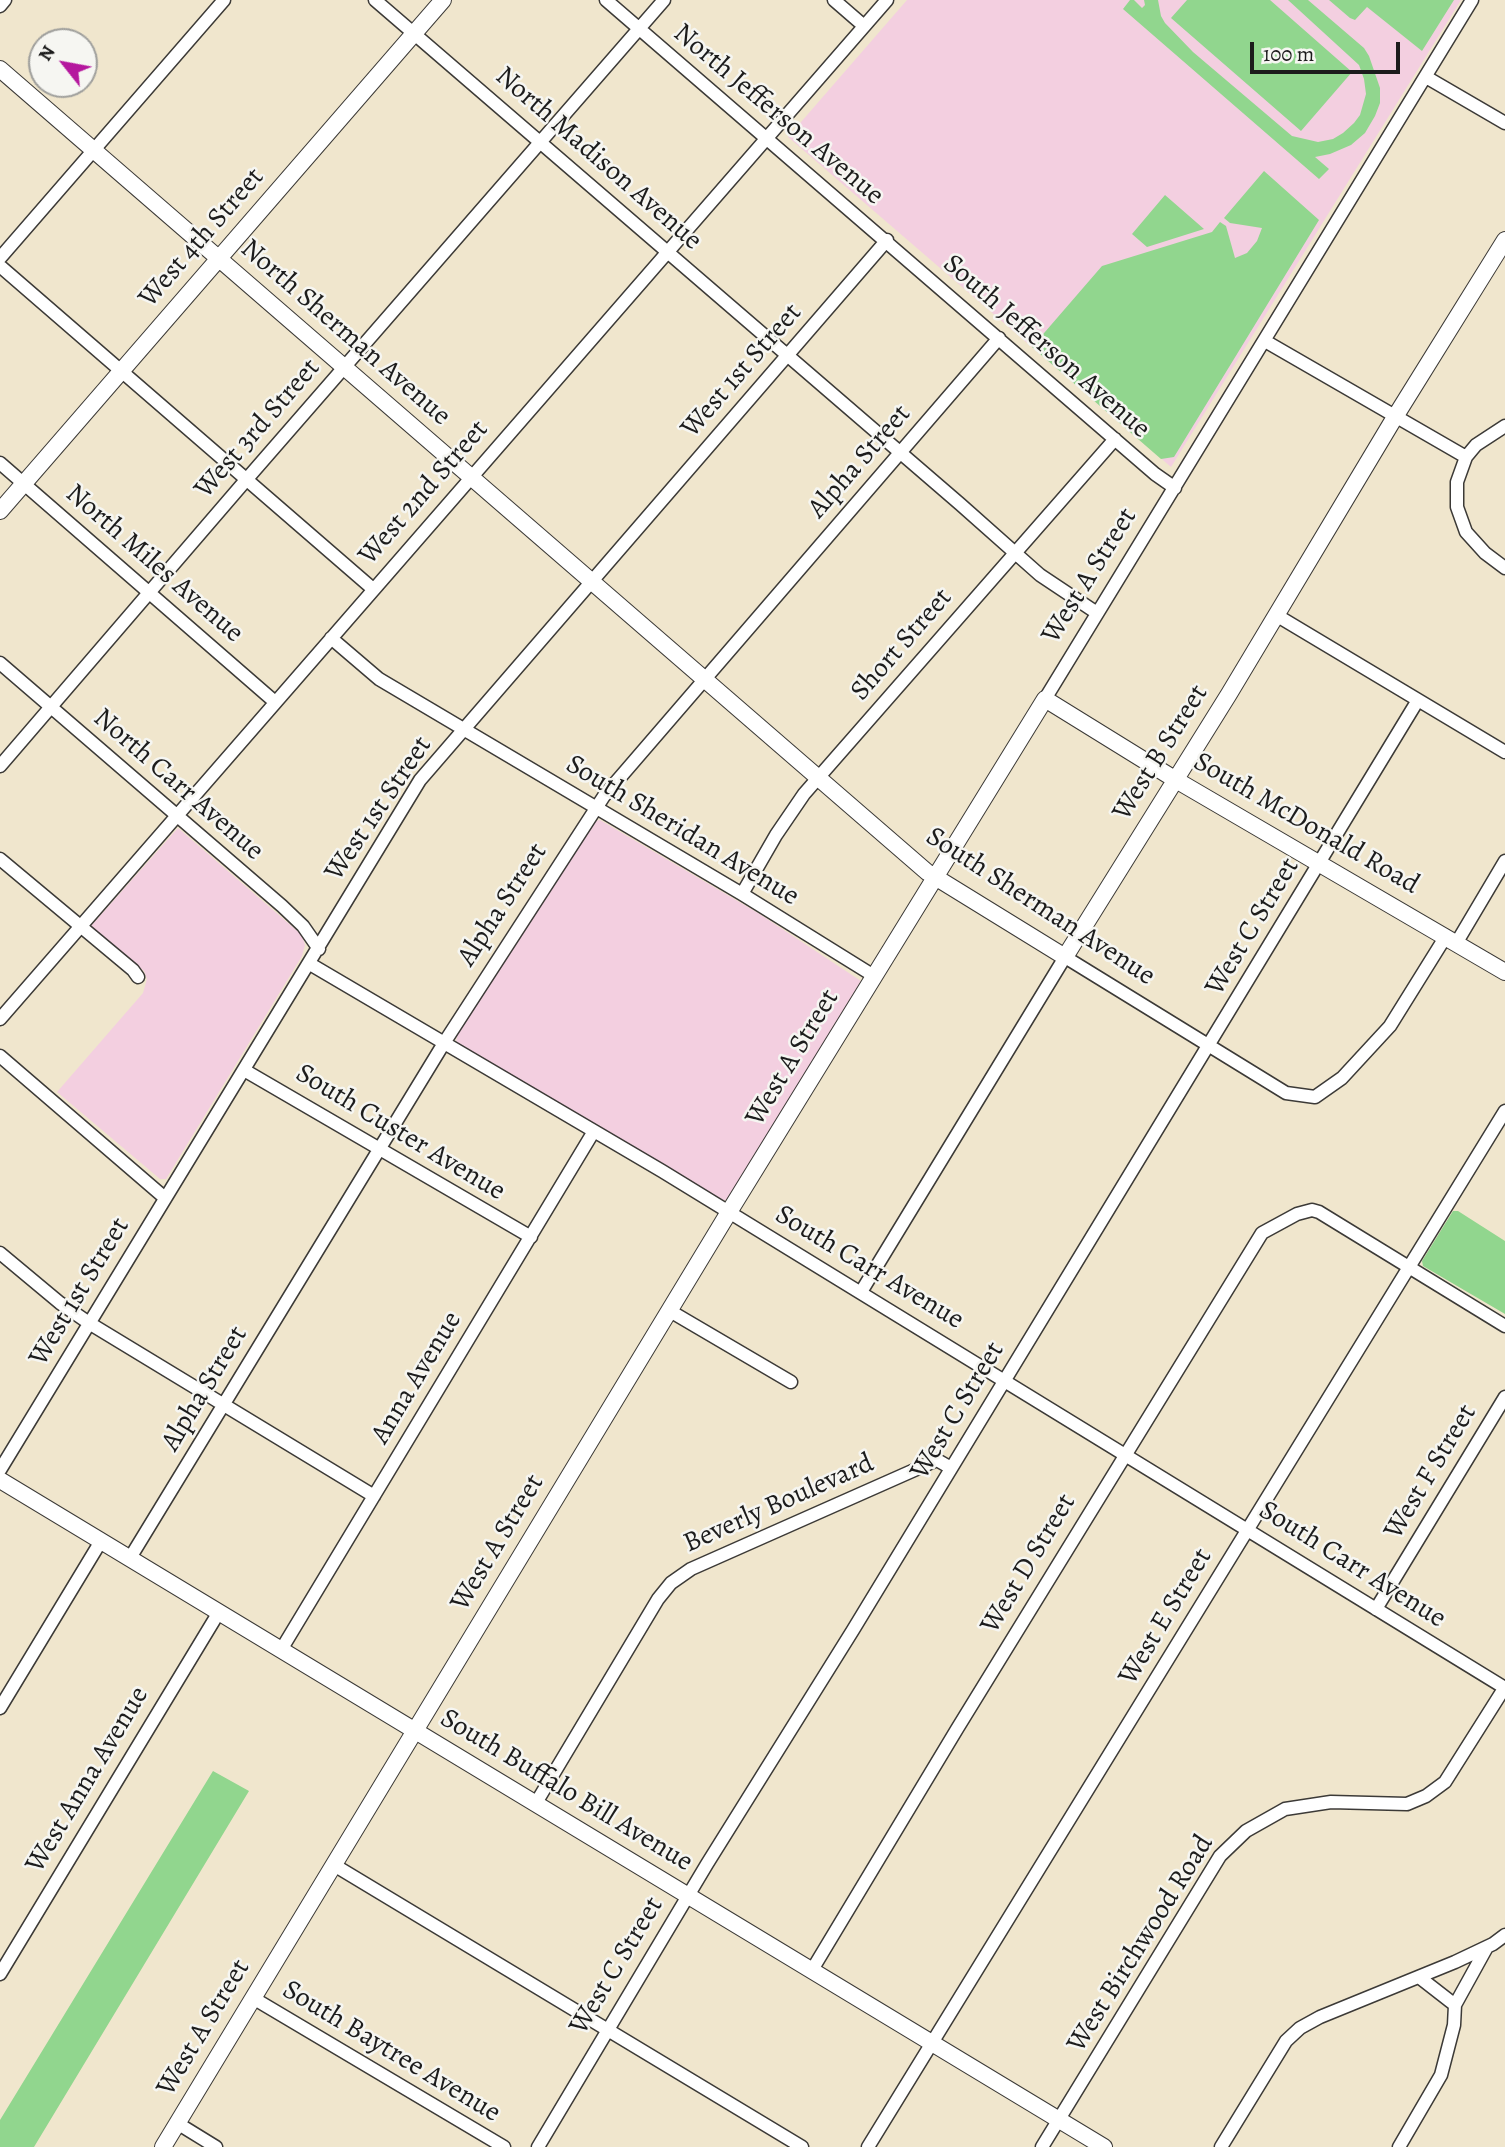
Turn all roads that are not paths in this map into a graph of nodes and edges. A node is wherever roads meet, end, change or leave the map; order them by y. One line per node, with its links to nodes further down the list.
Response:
1 (5, 0): 10 (street)
2 (224, 0): 19 (street)
3 (375, 0): 13 (street, North Madison Avenue)
4 (443, 0): 13 (street, West 4th Street)
5 (606, 0): 12 (street, North Jefferson Avenue)
6 (664, 0): 12 (street, West 3rd Street)
7 (834, 0): 11 (street)
8 (887, 0): 11 (street, West 2nd Street)
9 (1472, 0): 15 (street, West A Street)
10 (0, 6)
11 (864, 26): 17 (street, West 2nd Street)
12 (639, 29): 17 (street, North Jefferson Avenue); 18 (street, West 3rd Street)
13 (415, 33): 18 (street, North Madison Avenue); 24 (street, West 4th Street)
14 (0, 69): 19 (street, North Sherman Avenue)
15 (1426, 77): 16 (street); 27 (street, West A Street)
16 (1505, 123)
17 (767, 138): 20 (street, North Jefferson Avenue); 22 (street, West 2nd Street)
18 (541, 142): 22 (street, North Madison Avenue); 29 (street, West 3rd Street)
19 (94, 150): 23 (street); 24 (street, North Sherman Avenue)
20 (887, 240): 26 (street, South Jefferson Avenue); 28 (street, West 1st Street)
21 (1505, 240): 31 (street, West B Street)
22 (667, 253): 28 (street, North Madison Avenue); 37 (street, West 2nd Street)
23 (0, 258)
24 (219, 259): 29 (street, North Sherman Avenue); 30 (street, West 4th Street)
25 (0, 266): 30 (street)
26 (999, 338): 33 (street, South Jefferson Avenue); 34 (street, Alpha Street)
27 (1265, 341): 31 (street); 40 (street, West A Street)
28 (788, 356): 34 (street, North Madison Avenue); 44 (street, West 1st Street)
29 (345, 366): 37 (street, North Sherman Avenue); 38 (street, West 3rd Street)
30 (121, 372): 38 (street); 39 (street, West 4th Street)
31 (1395, 417): 35 (street); 48 (street, West B Street)
32 (1505, 426): 35 (street)
33 (1115, 439): 40 (street, South Jefferson Avenue); 42 (street, Short Street)
34 (900, 452): 42 (street, North Madison Avenue); 51 (street, Alpha Street)
35 (1466, 457): 43 (street)
36 (0, 463): 39 (street, North Miles Avenue)
37 (472, 476): 44 (street, North Sherman Avenue); 45 (street, West 2nd Street)
38 (246, 480): 45 (street); 46 (street, West 3rd Street)
39 (24, 484): 41 (street, West 4th Street); 46 (street, North Miles Avenue)
40 (1175, 488): 47 (street, West A Street)
41 (0, 511)
42 (1016, 552): 47 (street, North Madison Avenue); 59 (street, Short Street)
43 (1505, 568)
44 (592, 582): 51 (street, South Sherman Avenue); 56 (street, West 1st Street)
45 (373, 589): 49 (street, West 2nd Street)
46 (149, 593): 54 (street, North Miles Avenue); 55 (street, West 3rd Street)
47 (1097, 613): 52 (street, West A Street)
48 (1276, 615): 53 (street); 60 (street, West B Street)
49 (331, 638): 54 (street, West 2nd Street); 56 (street, South Sheridan Avenue)
50 (0, 663): 55 (street, North Carr Avenue)
51 (705, 678): 59 (street, South Sherman Avenue); 61 (street, Alpha Street)
52 (1045, 699): 60 (street, South McDonald Road); 66 (street, West A Street)
53 (1418, 700): 57 (street); 65 (street, West C Street)
54 (275, 702): 62 (street, West 2nd Street)
55 (51, 707): 58 (street, West 3rd Street); 62 (street, North Carr Avenue)
56 (463, 730): 61 (street, South Sheridan Avenue); 70 (street, West 1st Street)
57 (1505, 752)
58 (0, 766)
59 (819, 778): 66 (street, South Sherman Avenue); 67 (street, Short Street)
60 (1176, 780): 65 (street, South McDonald Road); 71 (street, West B Street)
61 (596, 808): 67 (street, South Sheridan Avenue); 77 (street, Alpha Street)
62 (177, 816): 68 (street, West 2nd Street); 70 (street, North Carr Avenue)
63 (0, 859): 68 (street)
64 (1505, 861): 69 (street)
65 (1320, 863): 69 (street, South McDonald Road); 78 (street, West C Street)
66 (935, 877): 71 (street, South Sherman Avenue); 74 (street, West A Street)
67 (742, 894): 74 (street, South Sheridan Avenue)
68 (80, 928): 75 (street); 76 (street, West 2nd Street)
69 (1451, 939): 73 (street, South McDonald Road); 78 (street, South Sherman Avenue)
70 (319, 949): 72 (street, West 1st Street)
71 (1065, 957): 78 (street, South Sherman Avenue); 89 (street, West B Street)
72 (310, 964): 77 (street, South Carr Avenue); 80 (street, West 1st Street)
73 (1505, 972)
74 (874, 976): 85 (street, West A Street)
75 (138, 977)
76 (0, 1019)
77 (444, 1043): 82 (street, South Carr Avenue); 83 (street, Alpha Street)
78 (1209, 1046): 93 (street, West C Street)
79 (0, 1056): 84 (street)
80 (244, 1070): 83 (street, South Custer Avenue); 84 (street, West 1st Street)
81 (1505, 1111): 88 (street, West E Street)
82 (594, 1131): 85 (street, South Carr Avenue); 86 (street, Anna Avenue)
83 (379, 1150): 86 (street, South Custer Avenue); 96 (street, Alpha Street)
84 (165, 1198): 91 (street, West 1st Street)
85 (730, 1212): 89 (street, South Carr Avenue); 90 (street, West A Street)
86 (531, 1237): 101 (street, Anna Avenue)
87 (0, 1253): 91 (street)
88 (1409, 1267): 92 (street); 97 (street, West D Street); 102 (street, West E Street)
89 (861, 1292): 93 (street, South Carr Avenue)
90 (670, 1311): 94 (street); 110 (street, West A Street)
91 (89, 1323): 96 (street); 99 (street, West 1st Street)
92 (1505, 1326)
93 (1005, 1380): 97 (street, South Carr Avenue); 98 (street, West C Street)
94 (791, 1382)
95 (1505, 1397): 105 (street, West F Street)
96 (225, 1404): 101 (street); 104 (street, Alpha Street)
97 (1125, 1454): 102 (street, South Carr Avenue); 116 (street, West D Street)
98 (951, 1468): 111 (street, Beverly Boulevard); 113 (street, West C Street)
99 (0, 1470)
100 (0, 1480): 103 (street, South Buffalo Bill Avenue)
101 (374, 1496): 107 (street, Anna Avenue)
102 (1247, 1529): 105 (street, South Carr Avenue); 122 (street, West E Street)
103 (101, 1541): 104 (street, South Buffalo Bill Avenue); 109 (street)
104 (130, 1558): 106 (street, South Buffalo Bill Avenue)
105 (1377, 1609): 108 (street, South Carr Avenue)
106 (219, 1612): 107 (street, South Buffalo Bill Avenue); 117 (street, West Anna Avenue)
107 (281, 1650): 110 (street, South Buffalo Bill Avenue)
108 (1505, 1688): 123 (street, West Birchwood Road)
109 (0, 1708)
110 (415, 1730): 111 (street, South Buffalo Bill Avenue); 112 (street, West A Street)
111 (536, 1803): 113 (street, South Buffalo Bill Avenue)
112 (334, 1865): 119 (street, West A Street); 121 (street)
113 (688, 1895): 116 (street, South Buffalo Bill Avenue); 121 (street, West C Street)
114 (1505, 1935): 115 (street)
115 (1487, 1947): 118 (street); 120 (street)
116 (812, 1970): 122 (street, South Buffalo Bill Avenue)
117 (0, 1974)
118 (1419, 1977): 120 (street); 133 (street)
119 (253, 1998): 124 (street, West A Street); 127 (street, South Baytree Avenue)
120 (1455, 2005): 134 (street)
121 (608, 2030): 128 (street, West C Street); 129 (street)
122 (931, 2042): 123 (street, South Buffalo Bill Avenue); 130 (street, West E Street)
123 (1059, 2120): 131 (street, West Birchwood Road); 132 (street, South Buffalo Bill Avenue)
124 (177, 2123): 125 (street, West A Street); 126 (street)
125 (163, 2147)
126 (216, 2147)
127 (504, 2147)
128 (537, 2147)
129 (802, 2147)
130 (868, 2147)
131 (1042, 2147)
132 (1104, 2147)
133 (1221, 2147)
134 (1399, 2147)

